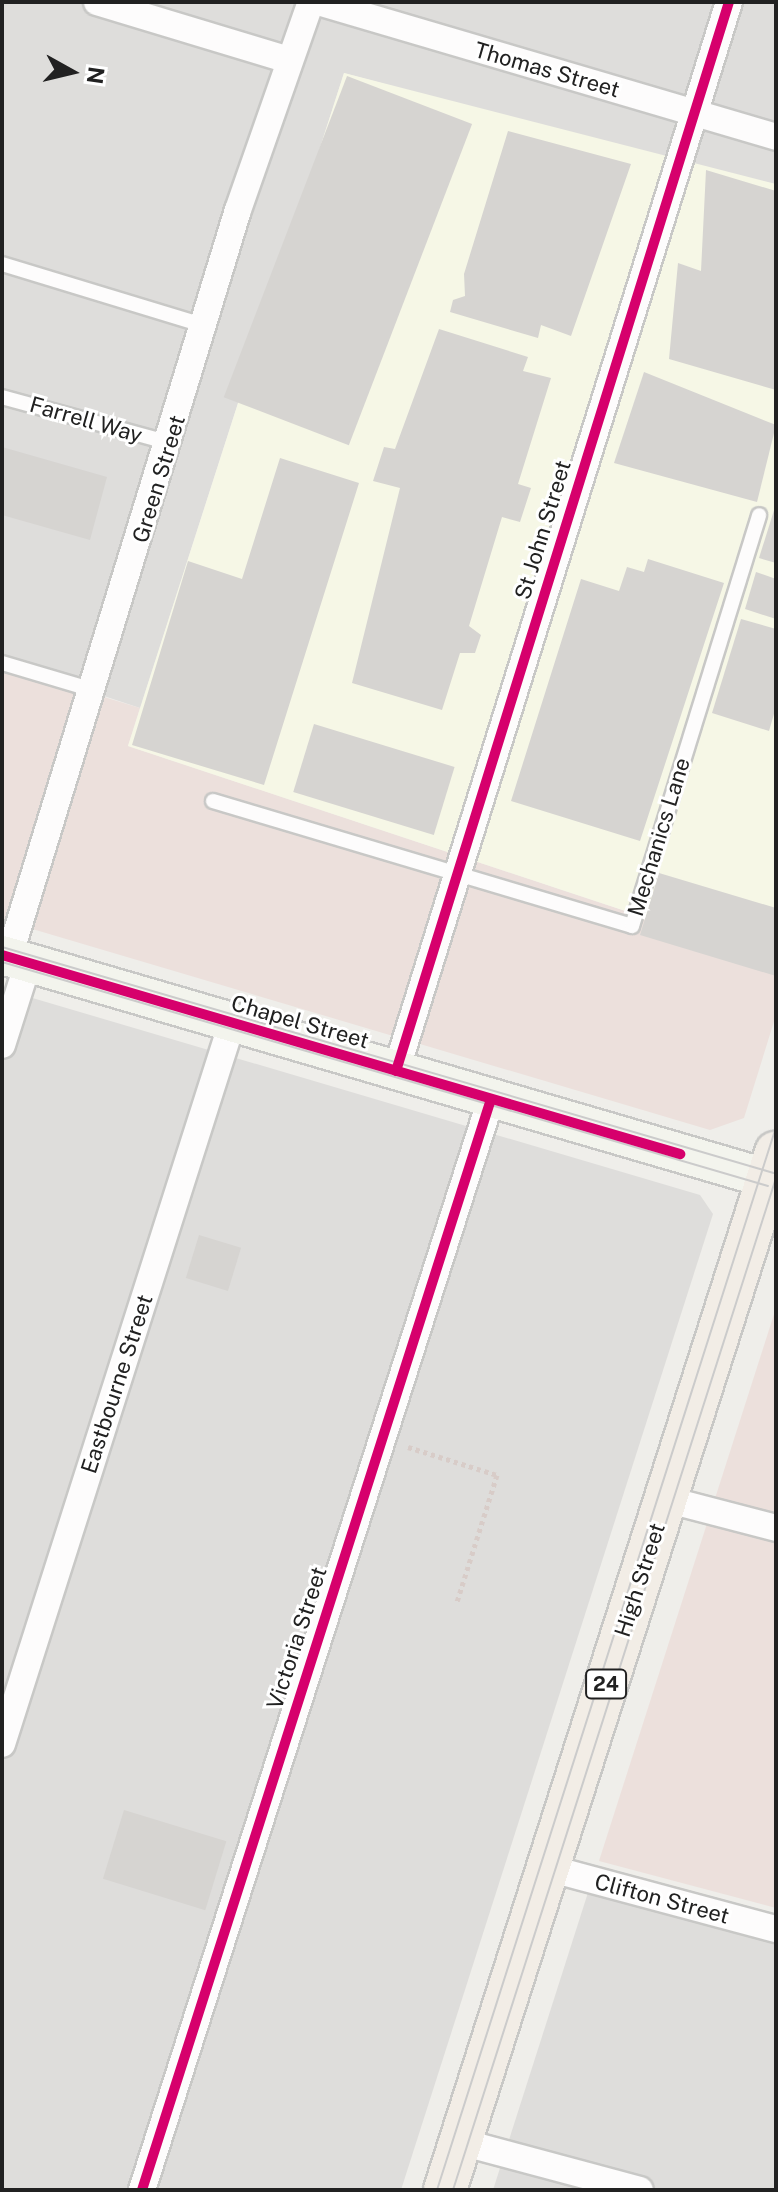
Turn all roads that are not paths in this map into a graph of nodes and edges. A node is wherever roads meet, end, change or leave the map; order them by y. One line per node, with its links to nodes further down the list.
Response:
1 (97, 2): 5 (street)
2 (311, 2): 5 (street, Green Street)
3 (318, 2): 6 (street, Thomas Street)
4 (729, 2): 6 (street, St John Street)
5 (286, 59): 9 (street, Green Street)
6 (694, 113): 7 (street, Thomas Street); 16 (street, St John Street)
7 (776, 137)
8 (2, 264): 9 (lane)
9 (207, 326): 11 (street, Green Street)
10 (2, 397): 11 (lane, Farrell Way)
11 (170, 443): 14 (street, Green Street)
12 (759, 515): 16 (lane, Mechanics Lane)
13 (2, 663): 14 (lane)
14 (93, 690): 17 (street, Green Street)
15 (213, 801): 16 (lane, Mechanics Lane)
16 (456, 874): 20 (street, St John Street)
17 (13, 958): 18 (street, Chapel Street); 19 (street, Green Street)
18 (232, 1023): 20 (street, Chapel Street); 25 (street, Eastbourne Street)
19 (2, 1045)
20 (396, 1071): 21 (street, Chapel Street)
21 (491, 1099): 22 (street, Chapel Street); 29 (street, Victoria Street)
22 (773, 1171): 23 (main road, High Street / 24)
23 (665, 1499): 24 (street); 26 (main road, High Street / 24)
24 (776, 1528)
25 (2, 1744)
26 (548, 1868): 27 (street, Clifton Street); 28 (main road, High Street / 24)
27 (776, 1929)
28 (461, 2142): 30 (main road, High Street / 24); 31 (street)
29 (142, 2190)
30 (445, 2190)
31 (640, 2190)

